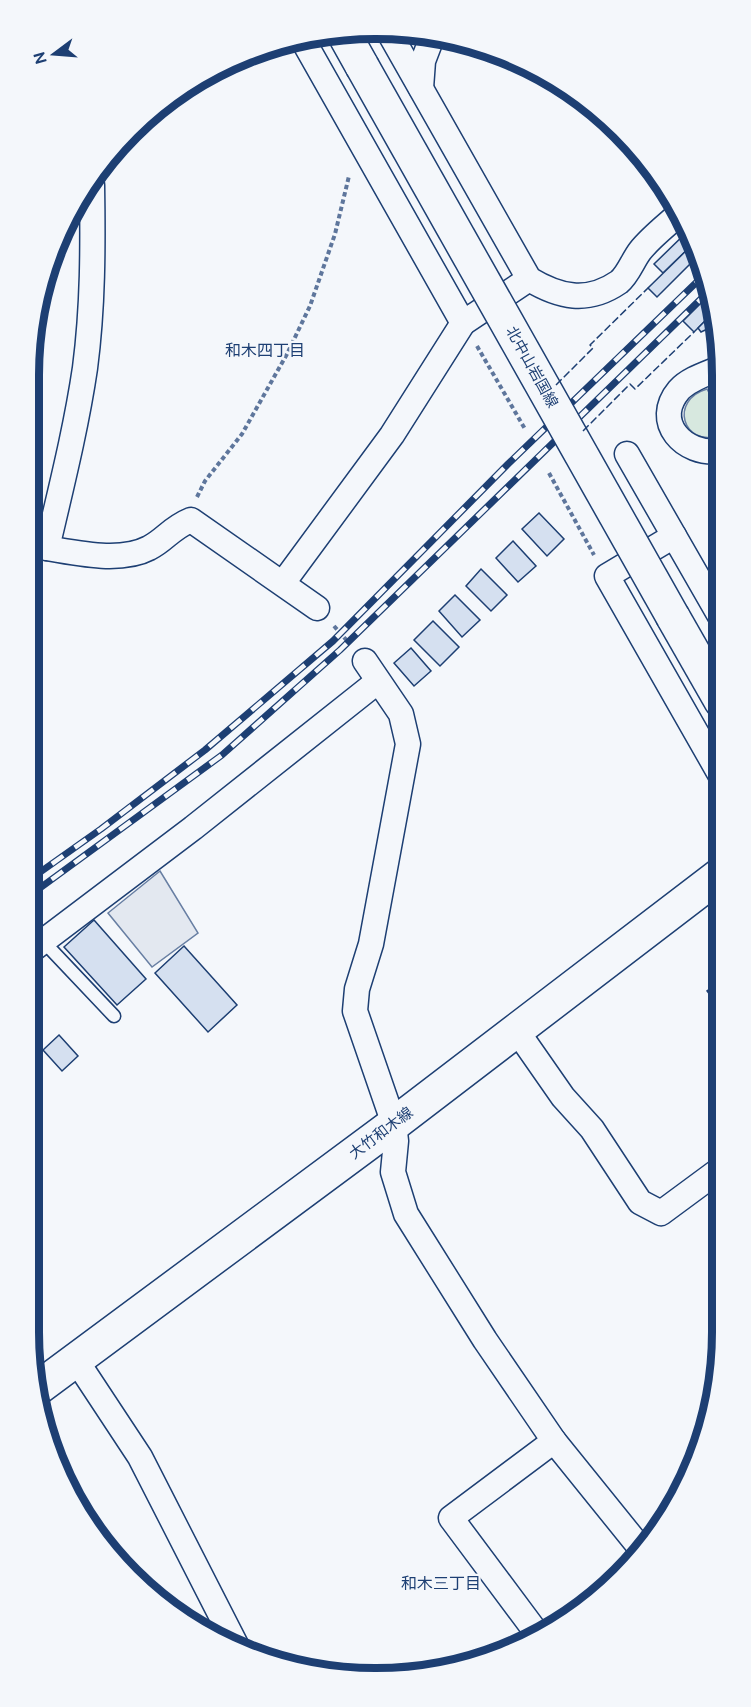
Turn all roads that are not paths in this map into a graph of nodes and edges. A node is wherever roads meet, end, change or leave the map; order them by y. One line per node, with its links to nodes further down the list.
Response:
1 (348, 40): 21 (main road, 北中山岩国線, bridge)
2 (393, 40): 5 (street)
3 (430, 43): 5 (street)
4 (305, 46): 9 (street)
5 (421, 88): 8 (street)
6 (92, 195): 14 (street)
7 (673, 220): 8 (street)
8 (528, 279): 9 (street)
9 (463, 322): 16 (street)
10 (712, 372): 11 (street)
11 (712, 452)
12 (627, 454): 13 (street)
13 (674, 536): 17 (street); 22 (street)
14 (39, 543)
15 (39, 546): 16 (street)
16 (283, 583): 18 (street)
17 (712, 602)
18 (317, 608)
19 (365, 661): 20 (street)
20 (377, 682): 24 (street); 28 (street)
21 (712, 685)
22 (712, 760)
23 (712, 881): 27 (main road, 大竹和木線)
24 (39, 944)
25 (39, 949): 26 (lane)
26 (114, 1016)
27 (517, 1032): 28 (main road, 大竹和木線); 29 (street)
28 (394, 1124): 30 (main road, 大竹和木線); 32 (street)
29 (712, 1175)
30 (76, 1360): 31 (main road, 大竹和木線); 35 (street)
31 (43, 1384)
32 (554, 1441): 33 (street); 34 (street)
33 (636, 1543)
34 (533, 1628)
35 (231, 1635)

